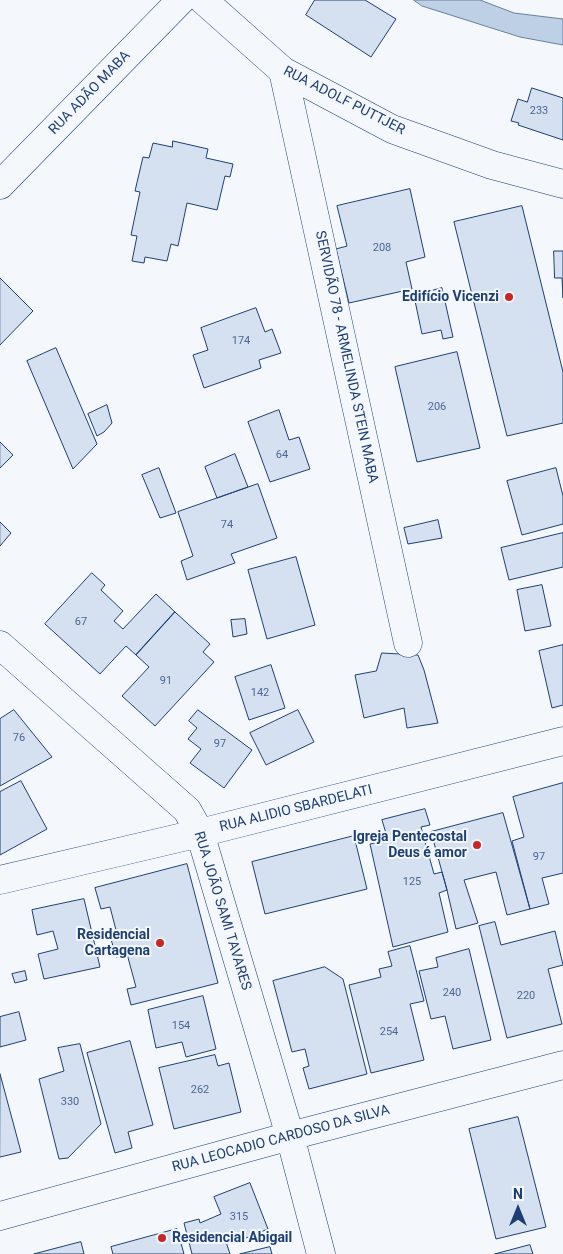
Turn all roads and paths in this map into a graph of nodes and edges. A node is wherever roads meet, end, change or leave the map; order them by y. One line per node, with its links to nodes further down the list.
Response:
1 (181, 0): 5 (street, RUA ADÃO MABA)
2 (203, 0): 3 (street, RUA ADOLF PUTTJER)
3 (283, 71): 4 (street, RUA ADOLF PUTTJER); 6 (street, SERVIDÃO 78 - ARMELINDA STEIN MABA)
4 (563, 184)
5 (0, 185)
6 (408, 643)
7 (0, 645): 9 (street, RUA JOÃO SAMI TAVARES)
8 (563, 741): 9 (street, RUA ALIDIO SBARDELATI)
9 (200, 833): 10 (street, RUA ALIDIO SBARDELATI); 12 (street, RUA JOÃO SAMI TAVARES)
10 (0, 880)
11 (563, 1065): 12 (street, RUA LEOCADIO CARDOSO DA SILVA)
12 (290, 1136): 13 (street, RUA LEOCADIO CARDOSO DA SILVA); 14 (street, RUA JOÃO SAMI TAVARES)
13 (0, 1216)
14 (321, 1254)

